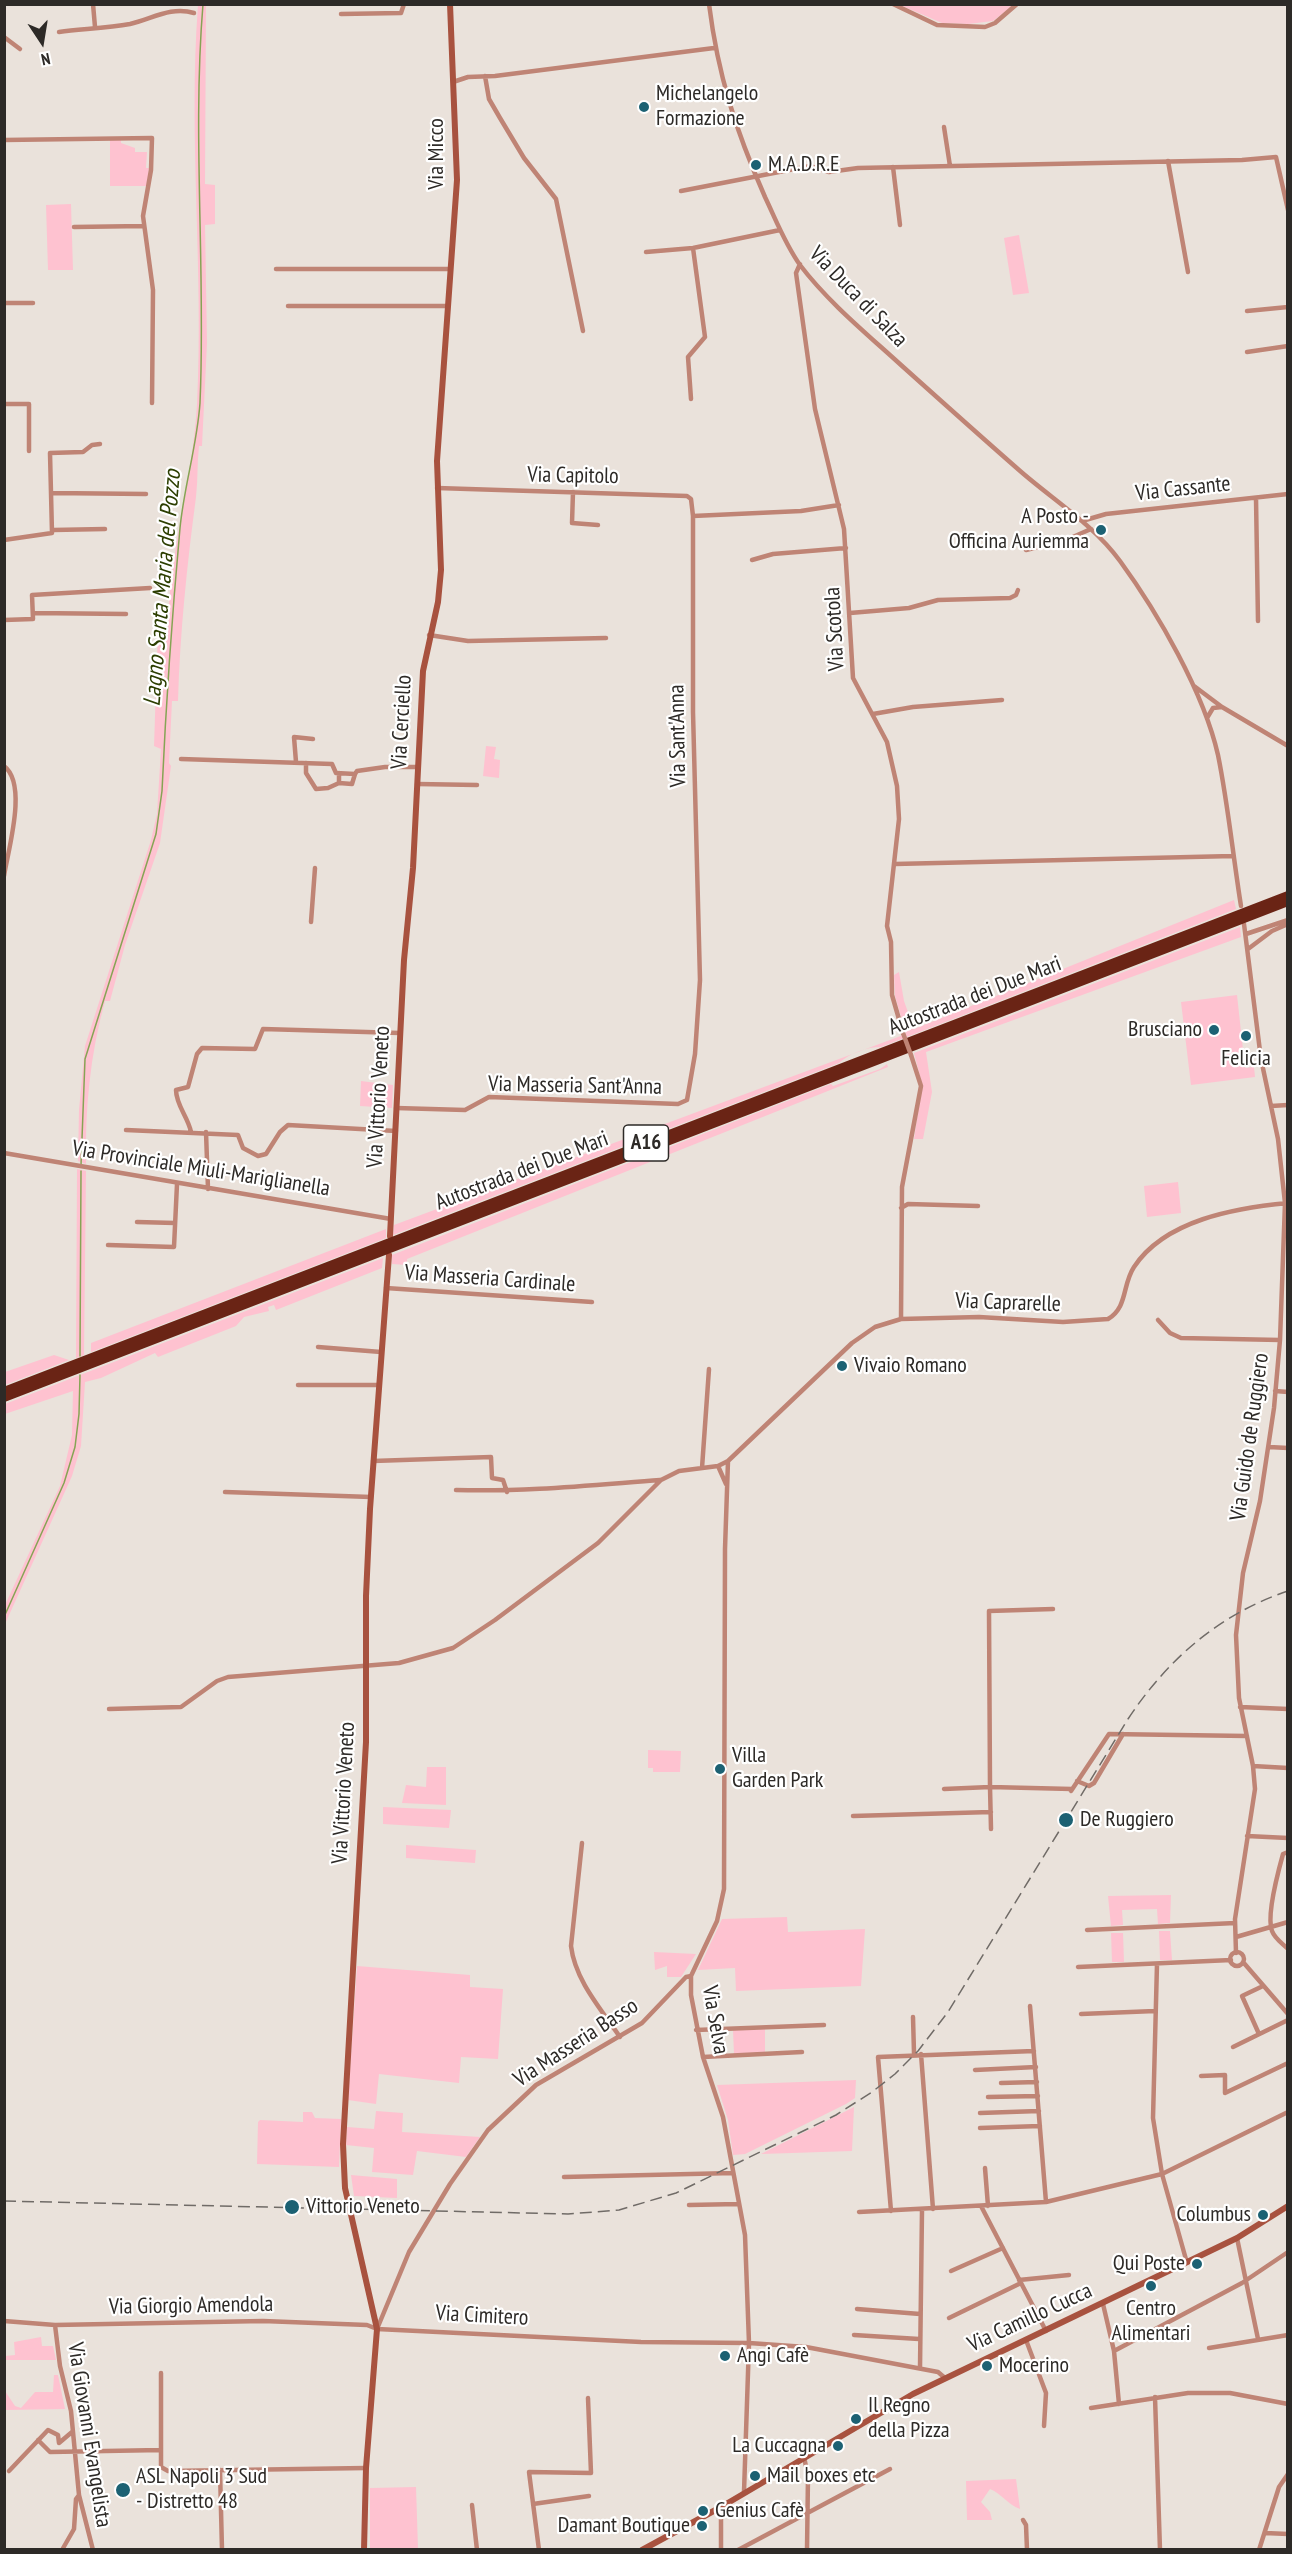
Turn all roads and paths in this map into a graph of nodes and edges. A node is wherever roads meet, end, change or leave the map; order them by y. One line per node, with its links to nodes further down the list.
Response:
1 (93, 4): 9 (street)
2 (404, 4): 8 (street)
3 (450, 4): 15 (street, Via Micco)
4 (709, 4): 12 (street, Via Duca di Salza)
5 (893, 4): 6 (street)
6 (1017, 4)
7 (194, 13): 9 (street)
8 (341, 14)
9 (95, 27): 10 (street)
10 (59, 32)
11 (4, 37): 13 (street)
12 (714, 48): 14 (street); 21 (street, Via Duca di Salza)
13 (20, 49)
14 (485, 76): 15 (street); 40 (street)
15 (453, 82): 32 (street, Via Micco)
16 (944, 127): 19 (street)
17 (4, 140): 25 (street)
18 (1168, 161): 19 (street); 23 (street); 33 (street)
19 (950, 166): 20 (street)
20 (893, 167): 21 (street); 24 (street)
21 (756, 176): 22 (street); 27 (street, Via Duca di Salza)
22 (681, 191)
23 (1287, 210)
24 (900, 225)
25 (144, 226): 26 (street); 44 (street)
26 (74, 227)
27 (780, 230): 28 (street); 30 (street, Via Duca di Salza)
28 (693, 248): 29 (street); 43 (street)
29 (646, 252)
30 (800, 264): 54 (street, Via Scotola); 56 (street, Via Duca di Salza)
31 (276, 269): 32 (street)
32 (450, 269): 37 (street, Via Micco)
33 (1188, 272)
34 (4, 303): 35 (street)
35 (33, 303)
36 (288, 306): 37 (street)
37 (447, 306): 48 (street, Via Micco)
38 (1287, 307): 39 (street)
39 (1247, 311)
40 (583, 331)
41 (1287, 346): 42 (street)
42 (1247, 352)
43 (691, 399)
44 (152, 403)
45 (4, 404): 47 (street)
46 (100, 444): 50 (street)
47 (29, 451)
48 (437, 488): 49 (street, Via Capitolo); 72 (street, Via Cerciello)
49 (573, 492): 55 (street, Via Capitolo); 57 (street)
50 (51, 493): 51 (street); 60 (street)
51 (146, 494)
52 (1287, 494): 53 (street, Via Cassante)
53 (1256, 498): 56 (street, Via Cassante); 71 (street)
54 (839, 505): 55 (street); 62 (street, Via Scotola)
55 (693, 516): 106 (street, Via Sant'Anna)
56 (1082, 521): 59 (street, Via Duca di Salza)
57 (598, 525)
58 (105, 528): 60 (street)
59 (1091, 529): 63 (street); 74 (street, Via Duca di Salza)
60 (53, 531): 61 (street)
61 (4, 540)
62 (846, 548): 64 (street); 68 (street, Via Scotola)
63 (1026, 550)
64 (752, 560)
65 (150, 588): 67 (street)
66 (1018, 590): 68 (street)
67 (33, 613): 69 (street); 70 (street)
68 (850, 613): 77 (street, Via Scotola)
69 (126, 614)
70 (4, 620)
71 (1258, 621)
72 (429, 635): 73 (street); 85 (street, Via Cerciello)
73 (606, 638)
74 (1191, 683): 76 (street); 78 (street)
75 (1002, 700): 77 (street)
76 (1222, 707): 78 (street); 80 (street)
77 (873, 714): 92 (street, Via Scotola)
78 (1207, 718): 91 (street)
79 (312, 739): 82 (street)
80 (1287, 746)
81 (181, 759): 82 (street)
82 (296, 762): 83 (street)
83 (306, 763): 86 (street); 88 (street)
84 (4, 766): 94 (street)
85 (417, 767): 87 (street); 89 (street, Via Cerciello)
86 (339, 773): 87 (street); 88 (street)
87 (355, 774): 88 (street)
88 (339, 783)
89 (417, 784): 90 (street); 104 (street, Via Cerciello)
90 (477, 785)
91 (1233, 856): 92 (street); 97 (street)
92 (895, 864): 119 (street, Via Scotola, bridge)
93 (315, 868): 99 (street)
94 (4, 876)
95 (1287, 894): 136 (highway, Autostrada dei Due Mari / A16)
96 (1287, 902): 139 (highway, Autostrada dei Due Mari / A16)
97 (1241, 906)
98 (1287, 920): 102 (street)
99 (311, 922)
100 (1244, 924): 102 (street, Via Guido de Ruggiero)
101 (1287, 924): 103 (street)
102 (1246, 934): 103 (street, Via Guido de Ruggiero)
103 (1248, 950): 108 (street, Via Guido de Ruggiero)
104 (404, 960): 105 (street, Via Vittorio Veneto)
105 (400, 1033): 109 (street, Via Vittorio Veneto); 112 (street)
106 (687, 1100): 109 (street, Via Masseria Sant'Anna)
107 (1287, 1105): 108 (street)
108 (1271, 1106): 117 (street, Via Guido de Ruggiero)
109 (396, 1108): 111 (street, Via Vittorio Veneto)
110 (126, 1130): 112 (street)
111 (396, 1131): 113 (street); 120 (street, Via Vittorio Veneto)
112 (191, 1132): 113 (street)
113 (206, 1132): 116 (street)
114 (4, 1153): 115 (street, Via Provinciale Miuli-Mariglianella)
115 (177, 1184): 116 (street, Via Provinciale Miuli-Mariglianella); 122 (street)
116 (208, 1189): 120 (street, Via Provinciale Miuli-Mariglianella)
117 (1286, 1203): 128 (street, Via Caprarelle); 130 (street, Via Guido de Ruggiero)
118 (978, 1206): 119 (street)
119 (901, 1208): 128 (street, Via Scotola)
120 (391, 1219): 123 (street, Via Vittorio Veneto)
121 (137, 1222): 122 (street)
122 (175, 1223): 124 (street)
123 (390, 1236)
124 (108, 1245)
125 (389, 1255): 126 (street, Via Vittorio Veneto)
126 (386, 1288): 127 (street, Via Masseria Cardinale); 132 (street, Via Vittorio Veneto)
127 (592, 1302)
128 (901, 1318): 143 (street, Via Caprarelle)
129 (1158, 1320): 130 (street)
130 (1280, 1340): 137 (street, Via Guido de Ruggiero)
131 (318, 1347): 132 (street)
132 (381, 1352): 135 (street, Via Vittorio Veneto)
133 (709, 1369): 145 (street)
134 (298, 1385): 135 (street)
135 (379, 1386): 142 (street, Via Vittorio Veneto)
136 (4, 1391)
137 (1275, 1391): 138 (street); 140 (street, Via Guido de Ruggiero)
138 (1287, 1392)
139 (4, 1398)
140 (1269, 1447): 141 (street); 154 (street, Via Guido de Ruggiero)
141 (1287, 1448)
142 (373, 1461): 150 (street); 151 (street, Via Vittorio Veneto)
143 (728, 1461): 144 (street, Via Caprarelle); 147 (street, Via Selva)
144 (718, 1466): 145 (street, Via Caprarelle); 147 (street, Via Selva)
145 (702, 1468): 146 (street, Via Caprarelle)
146 (661, 1480): 150 (street); 153 (street)
147 (726, 1484): 182 (street, Via Selva)
148 (456, 1490): 150 (street)
149 (225, 1492): 151 (street)
150 (507, 1492)
151 (370, 1497): 153 (street, Via Vittorio Veneto)
152 (1053, 1609): 162 (street)
153 (365, 1665): 155 (street); 241 (street, Via Vittorio Veneto)
154 (1240, 1707): 156 (street); 158 (street, Via Guido de Ruggiero)
155 (109, 1709)
156 (1287, 1709)
157 (1123, 1734): 158 (street); 161 (street); 161 (street)
158 (1247, 1736): 159 (street, Via Guido de Ruggiero)
159 (1253, 1766): 160 (street); 167 (street, Via Guido de Ruggiero)
160 (1287, 1768)
161 (1077, 1781): 162 (street)
162 (990, 1787): 163 (street); 164 (street)
163 (944, 1789)
164 (990, 1812): 165 (street); 166 (street)
165 (853, 1816)
166 (991, 1829)
167 (1247, 1836): 168 (street); 172 (street, Via Guido de Ruggiero)
168 (1287, 1838)
169 (582, 1843): 193 (street)
170 (1287, 1852): 173 (street)
171 (1287, 1922): 173 (street)
172 (1235, 1923): 174 (street); 175 (street, Via Guido de Ruggiero)
173 (1270, 1928): 175 (street); 176 (street)
174 (1087, 1930)
175 (1236, 1936): 177 (street, Via Guido de Ruggiero)
176 (1287, 1949)
177 (1236, 1953): 178 (street); 179 (street)
178 (1231, 1960): 179 (street); 180 (street)
179 (1243, 1962): 183 (street)
180 (1157, 1964): 181 (street); 185 (street)
181 (1077, 1967)
182 (691, 1976): 191 (street, Via Selva); 193 (street, Via Masseria Basso)
183 (1263, 1986): 187 (street); 192 (street)
184 (1030, 2006): 195 (street)
185 (1155, 2011): 186 (street); 215 (street)
186 (1081, 2014)
187 (1287, 2014)
188 (914, 2017): 197 (street)
189 (1287, 2020): 192 (street)
190 (824, 2025): 191 (street)
191 (696, 2030): 199 (street, Via Selva)
192 (1259, 2034): 194 (street)
193 (620, 2037): 241 (street, Via Masseria Basso)
194 (1233, 2047)
195 (1034, 2050): 198 (street); 201 (street)
196 (802, 2052): 199 (street)
197 (914, 2053): 198 (street); 225 (street)
198 (921, 2054): 223 (street)
199 (703, 2057): 214 (street, Via Selva)
200 (1287, 2063): 203 (street)
201 (1036, 2067): 202 (street); 204 (street)
202 (975, 2070)
203 (1201, 2076)
204 (1037, 2082): 205 (street); 206 (street)
205 (1001, 2083)
206 (1038, 2096): 207 (street); 208 (street)
207 (988, 2097)
208 (1039, 2111): 210 (street); 211 (street)
209 (1287, 2112): 215 (street)
210 (980, 2113)
211 (1041, 2126): 212 (street); 217 (street)
212 (980, 2128)
213 (985, 2168): 221 (street)
214 (733, 2173): 216 (street); 218 (street, Via Selva)
215 (1162, 2174): 217 (street); 230 (street)
216 (564, 2178)
217 (1046, 2202): 221 (street)
218 (738, 2204): 219 (street); 248 (street, Via Selva)
219 (689, 2205)
220 (981, 2206): 221 (street); 223 (street); 228 (street)
221 (988, 2206)
222 (1287, 2206): 227 (street, Via Camillo Cucca)
223 (933, 2209): 224 (street)
224 (922, 2210): 225 (street); 237 (street)
225 (891, 2211): 226 (street)
226 (859, 2212)
227 (1237, 2238): 230 (street, Via Camillo Cucca); 233 (street)
228 (1003, 2248): 231 (street); 234 (street)
229 (1287, 2252): 233 (street)
230 (1187, 2263): 235 (street, Via Camillo Cucca)
231 (951, 2271)
232 (1069, 2275): 234 (street)
233 (1245, 2281): 246 (street); 250 (street)
234 (1020, 2282): 238 (street); 242 (street)
235 (1103, 2304): 242 (street, Via Camillo Cucca); 250 (street)
236 (857, 2309): 237 (street)
237 (920, 2314): 245 (street)
238 (949, 2318)
239 (4, 2321): 240 (street, Via Giorgio Amendola)
240 (55, 2325): 241 (street, Via Giorgio Amendola); 260 (street, Via Giovanni Evangelista)
241 (377, 2329): 248 (street, Via Cimitero); 265 (street)
242 (1046, 2331): 247 (street, Via Camillo Cucca)
243 (854, 2335): 245 (street)
244 (1287, 2335): 246 (street)
245 (919, 2339): 251 (street)
246 (1258, 2339): 249 (street)
247 (1026, 2340): 253 (street, Via Camillo Cucca); 259 (street)
248 (749, 2343): 251 (street, Via Cimitero); 270 (street, Via Selva)
249 (1209, 2348)
250 (1114, 2351): 256 (street)
251 (920, 2368): 253 (street, Via Cimitero)
252 (161, 2373): 262 (street)
253 (945, 2378): 264 (street, Via Camillo Cucca)
254 (1155, 2397): 256 (street); 257 (street); 291 (street)
255 (588, 2398): 273 (street)
256 (1119, 2404): 258 (street)
257 (1287, 2404)
258 (1091, 2408)
259 (1044, 2426)
260 (72, 2432): 261 (street); 263 (street, Via Giovanni Evangelista)
261 (38, 2440): 263 (street); 268 (street)
262 (161, 2450): 263 (street); 267 (street)
263 (73, 2452): 271 (street, Via Giovanni Evangelista)
264 (804, 2457): 270 (street, Via Camillo Cucca); 276 (street)
265 (366, 2468): 267 (street); 283 (street)
266 (890, 2469): 276 (street)
267 (220, 2470): 282 (street)
268 (9, 2471)
269 (1287, 2474): 278 (street)
270 (744, 2493): 275 (street, Via Camillo Cucca)
271 (80, 2496): 280 (street); 281 (street, Via Giovanni Evangelista)
272 (590, 2496): 273 (street)
273 (533, 2504): 285 (street)
274 (472, 2505): 284 (street)
275 (721, 2506): 286 (street, Via Camillo Cucca); 287 (street)
276 (807, 2512): 288 (street); 289 (street)
277 (1023, 2520): 290 (street)
278 (1265, 2534): 279 (street); 292 (street)
279 (1287, 2534)
280 (62, 2550)
281 (93, 2550)
282 (222, 2550)
283 (364, 2550)
284 (477, 2550)
285 (538, 2550)
286 (642, 2550)
287 (721, 2550)
288 (738, 2550)
289 (807, 2550)
290 (1027, 2550)
291 (1160, 2550)
292 (1259, 2550)

